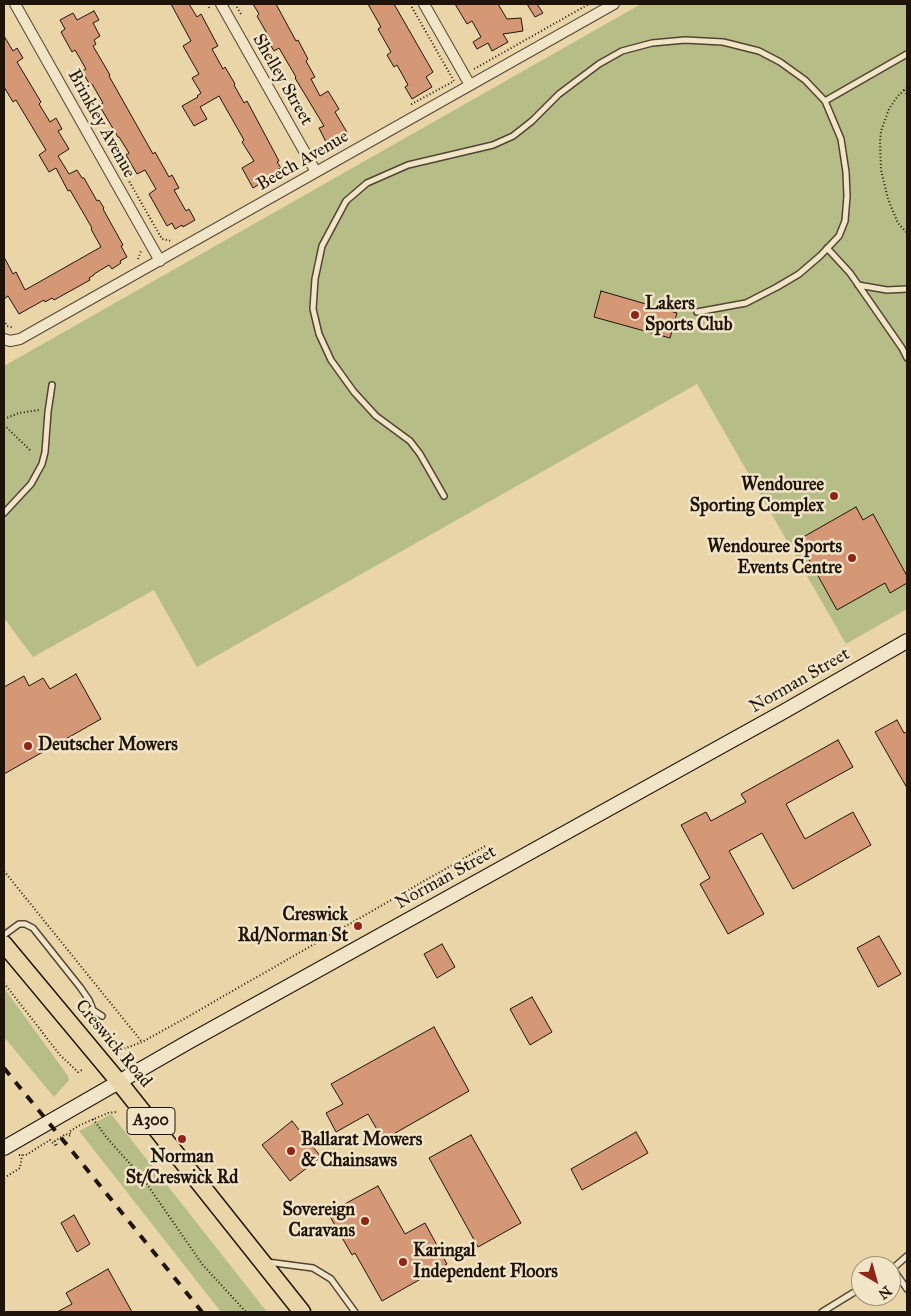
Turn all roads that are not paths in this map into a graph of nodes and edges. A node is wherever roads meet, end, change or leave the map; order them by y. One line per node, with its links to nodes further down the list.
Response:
1 (15, 4): 10 (street, Brinkley Avenue)
2 (221, 4): 8 (street, Shelley Street)
3 (424, 4): 6 (street)
4 (614, 4): 6 (street, Beech Avenue)
5 (907, 54): 7 (lane)
6 (470, 85): 8 (street, Beech Avenue)
7 (825, 101): 9 (lane); 17 (lane)
8 (316, 172): 10 (street, Beech Avenue)
9 (827, 248): 11 (lane); 13 (lane)
10 (160, 261): 14 (street, Beech Avenue)
11 (858, 285): 12 (lane); 15 (lane)
12 (907, 289)
13 (697, 312)
14 (5, 340)
15 (907, 358)
16 (52, 385): 18 (lane)
17 (444, 496)
18 (4, 513)
19 (907, 641): 23 (main road, Norman Street)
20 (4, 935): 22 (lane)
21 (4, 944): 23 (highway, Creswick Road / A300)
22 (102, 1016)
23 (120, 1082): 24 (main road, Norman Street); 25 (highway, Creswick Road / A300)
24 (10, 1151)
25 (261, 1262): 27 (highway, Creswick Road / A300); 28 (lane)
26 (851, 1294): 29 (lane)
27 (302, 1312)
28 (354, 1312)
29 (822, 1312)

